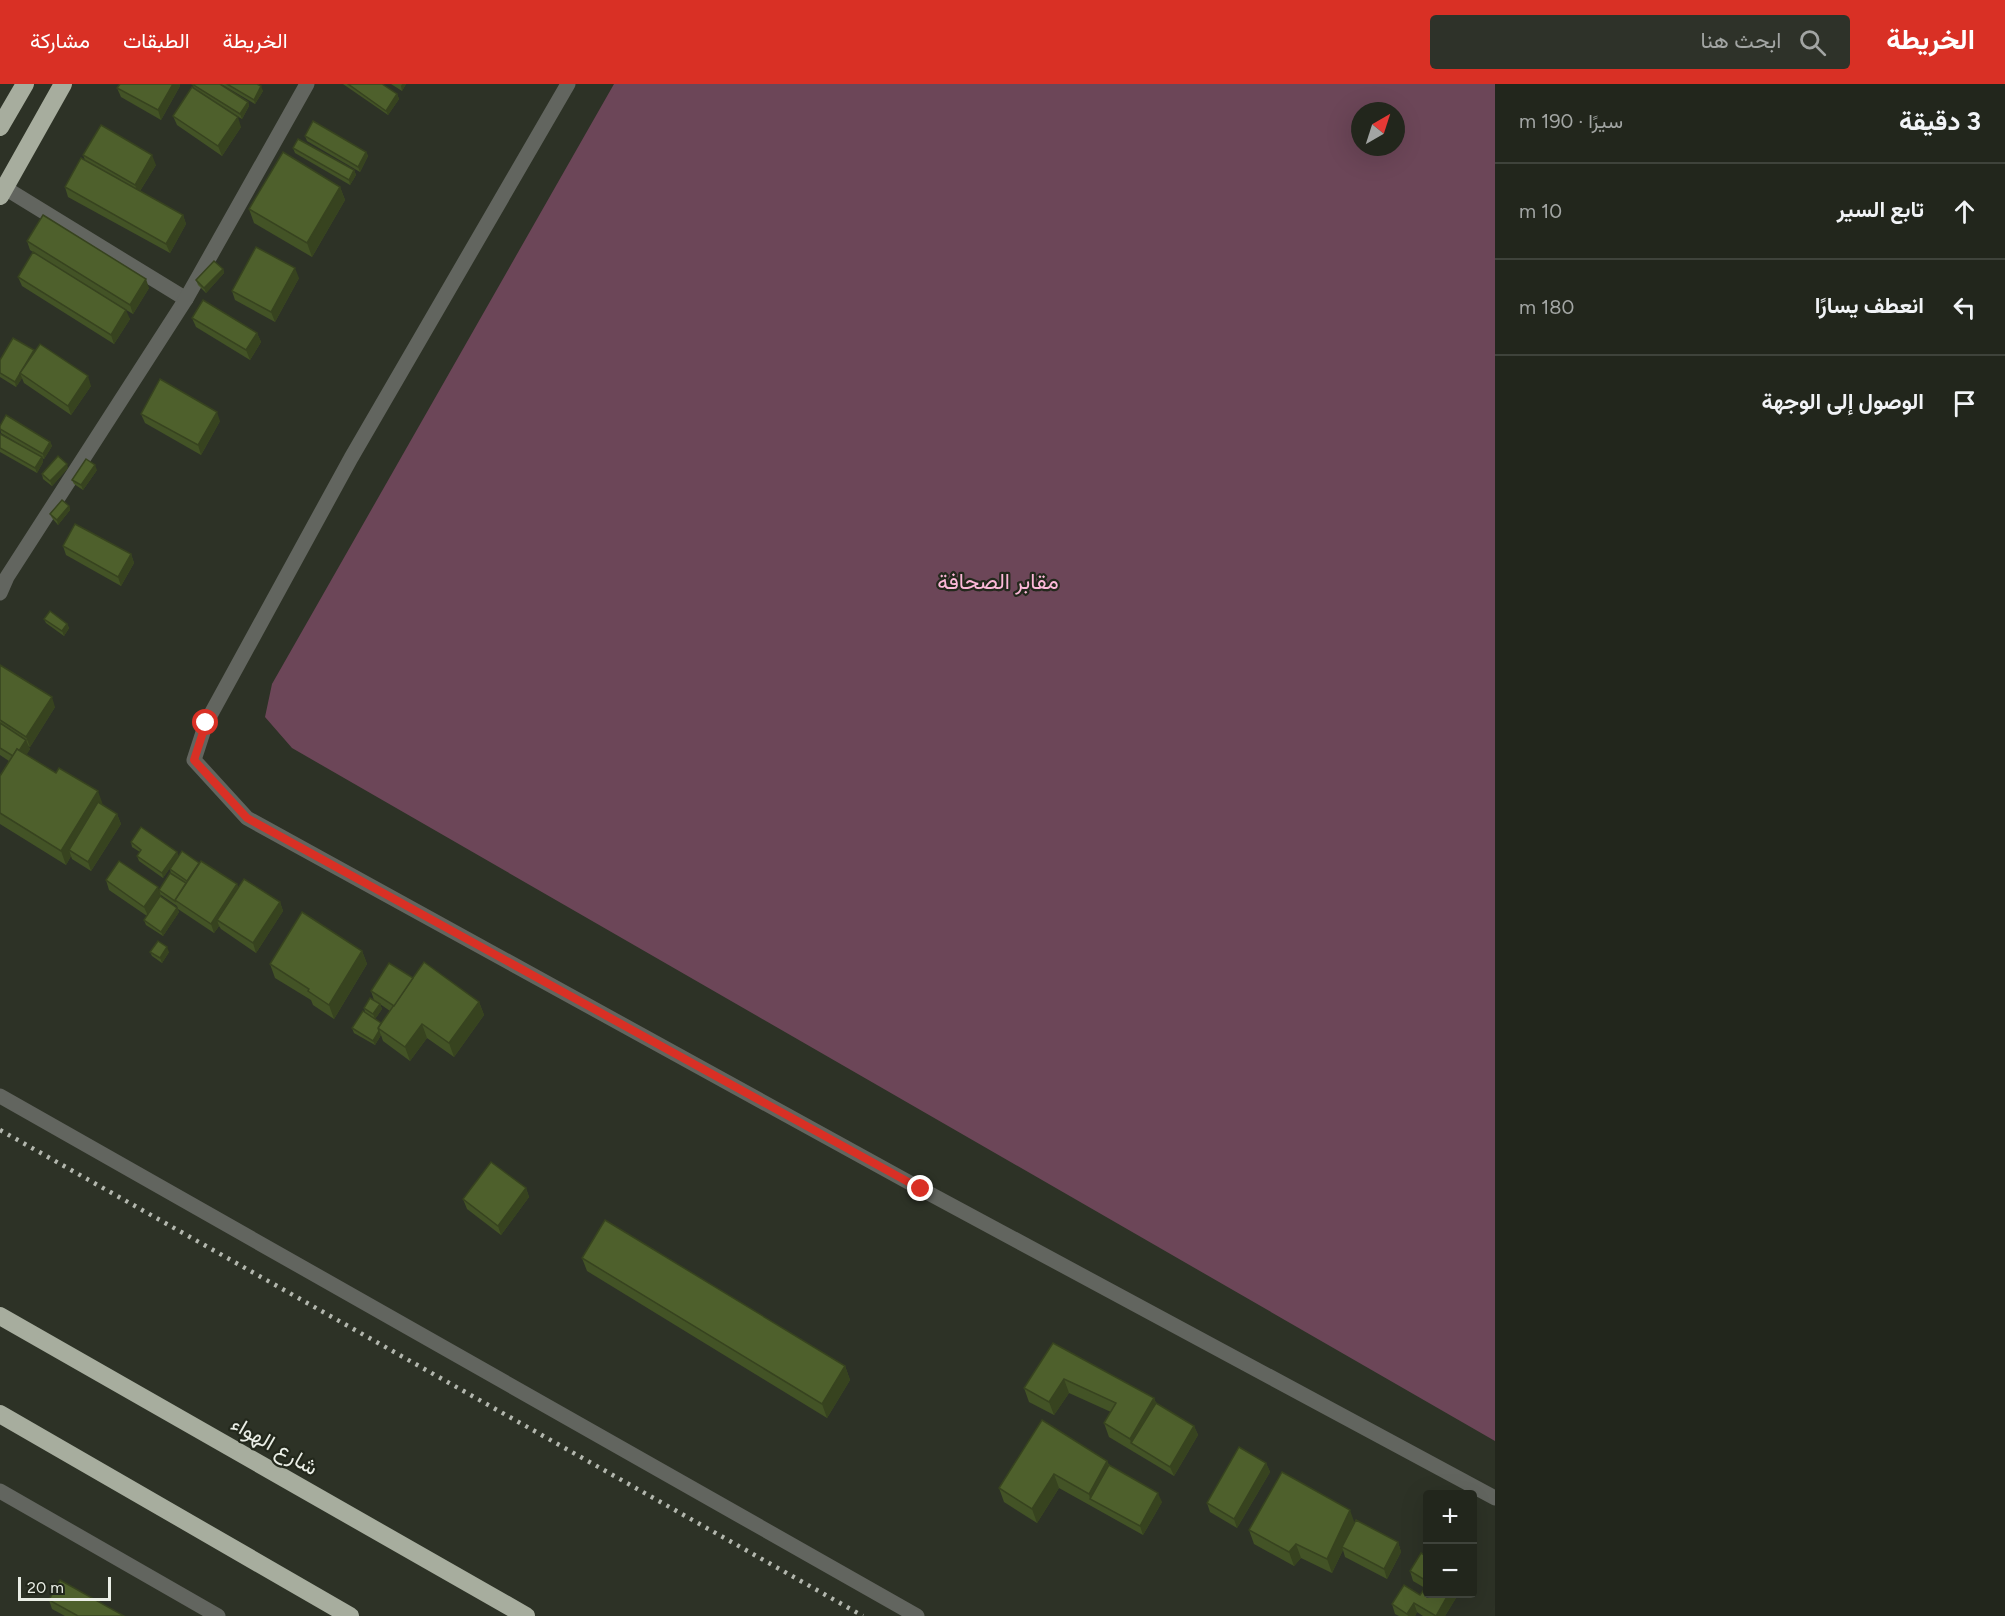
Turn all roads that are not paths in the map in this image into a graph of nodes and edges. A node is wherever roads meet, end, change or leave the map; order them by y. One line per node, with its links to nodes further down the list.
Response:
1 (25, 84): 5 (highway)
2 (63, 84): 6 (highway)
3 (307, 84): 7 (street)
4 (568, 84): 14 (street)
5 (0, 127)
6 (2, 190): 7 (street)
7 (186, 299): 8 (street)
8 (4, 575): 9 (street)
9 (0, 592)
10 (0, 1096): 18 (street)
11 (0, 1316): 17 (highway, شارع الهواء)
12 (0, 1414): 16 (highway)
13 (0, 1491): 15 (street)
14 (1495, 1498)
15 (218, 1616)
16 (350, 1616)
17 (526, 1616)
18 (917, 1616)

